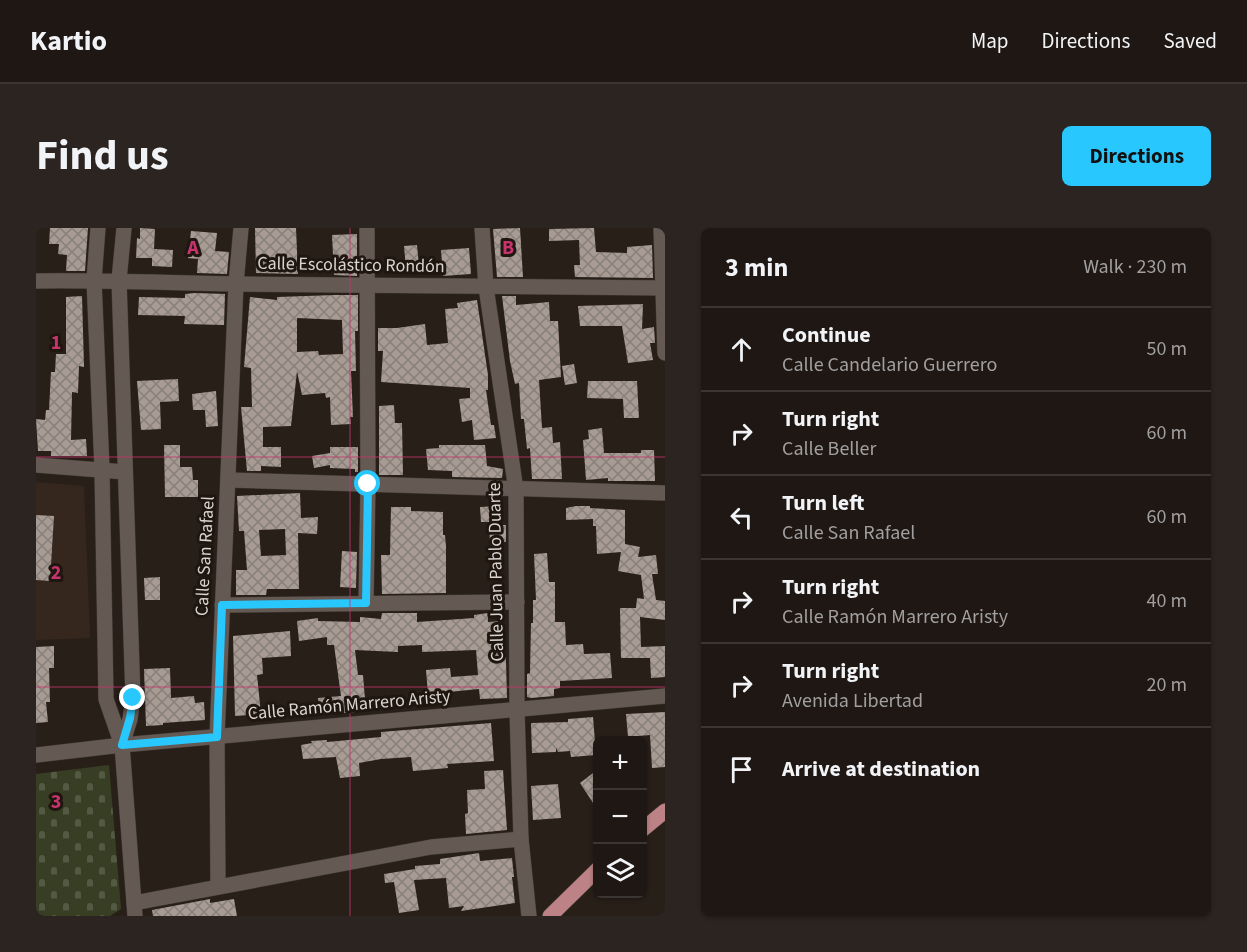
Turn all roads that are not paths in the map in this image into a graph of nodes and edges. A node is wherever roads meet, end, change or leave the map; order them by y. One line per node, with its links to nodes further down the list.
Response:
1 (98, 228): 7 (street)
2 (124, 228): 8 (street)
3 (242, 228): 10 (street, Calle San Rafael)
4 (368, 228): 11 (street)
5 (482, 228): 12 (street, Calle Juan Pablo Duarte)
6 (661, 228): 13 (street)
7 (94, 280): 8 (street, Calle Escolástico Rondón); 9 (street, Calle Escolástico Rondón); 16 (street)
8 (119, 280): 10 (street, Calle Escolástico Rondón); 17 (street)
9 (36, 281)
10 (236, 284): 11 (street, Calle Escolástico Rondón); 18 (street, Calle San Rafael)
11 (367, 284): 12 (street, Calle Escolástico Rondón); 19 (street)
12 (486, 287): 13 (street, Calle Escolástico Rondón); 20 (street, Calle Juan Pablo Duarte)
13 (664, 288): 14 (street)
14 (665, 353)
15 (36, 465): 16 (street)
16 (102, 469): 17 (street); 28 (street)
17 (125, 472): 28 (street)
18 (228, 480): 19 (street); 24 (street, Calle San Rafael)
19 (368, 484): 20 (street); 23 (street)
20 (516, 490): 21 (street); 22 (street, Calle Juan Pablo Duarte)
21 (665, 493)
22 (517, 602): 23 (street); 26 (street, Calle Juan Pablo Duarte)
23 (366, 603): 24 (street)
24 (222, 605): 27 (street, Calle San Rafael)
25 (665, 696): 26 (street, Calle Ramón Marrero Aristy)
26 (517, 710): 27 (street, Calle Ramón Marrero Aristy); 32 (street, Calle Juan Pablo Duarte)
27 (217, 737): 28 (street, Calle Ramón Marrero Aristy); 34 (street, Calle San Rafael)
28 (122, 745): 29 (street, Calle Ramón Marrero Aristy); 35 (street)
29 (36, 755)
30 (665, 811): 31 (main road)
31 (647, 826)
32 (521, 839): 34 (street); 36 (street, Calle Juan Pablo Duarte)
33 (593, 873): 37 (main road)
34 (218, 886): 35 (street)
35 (135, 909)
36 (529, 916)
37 (550, 916)

